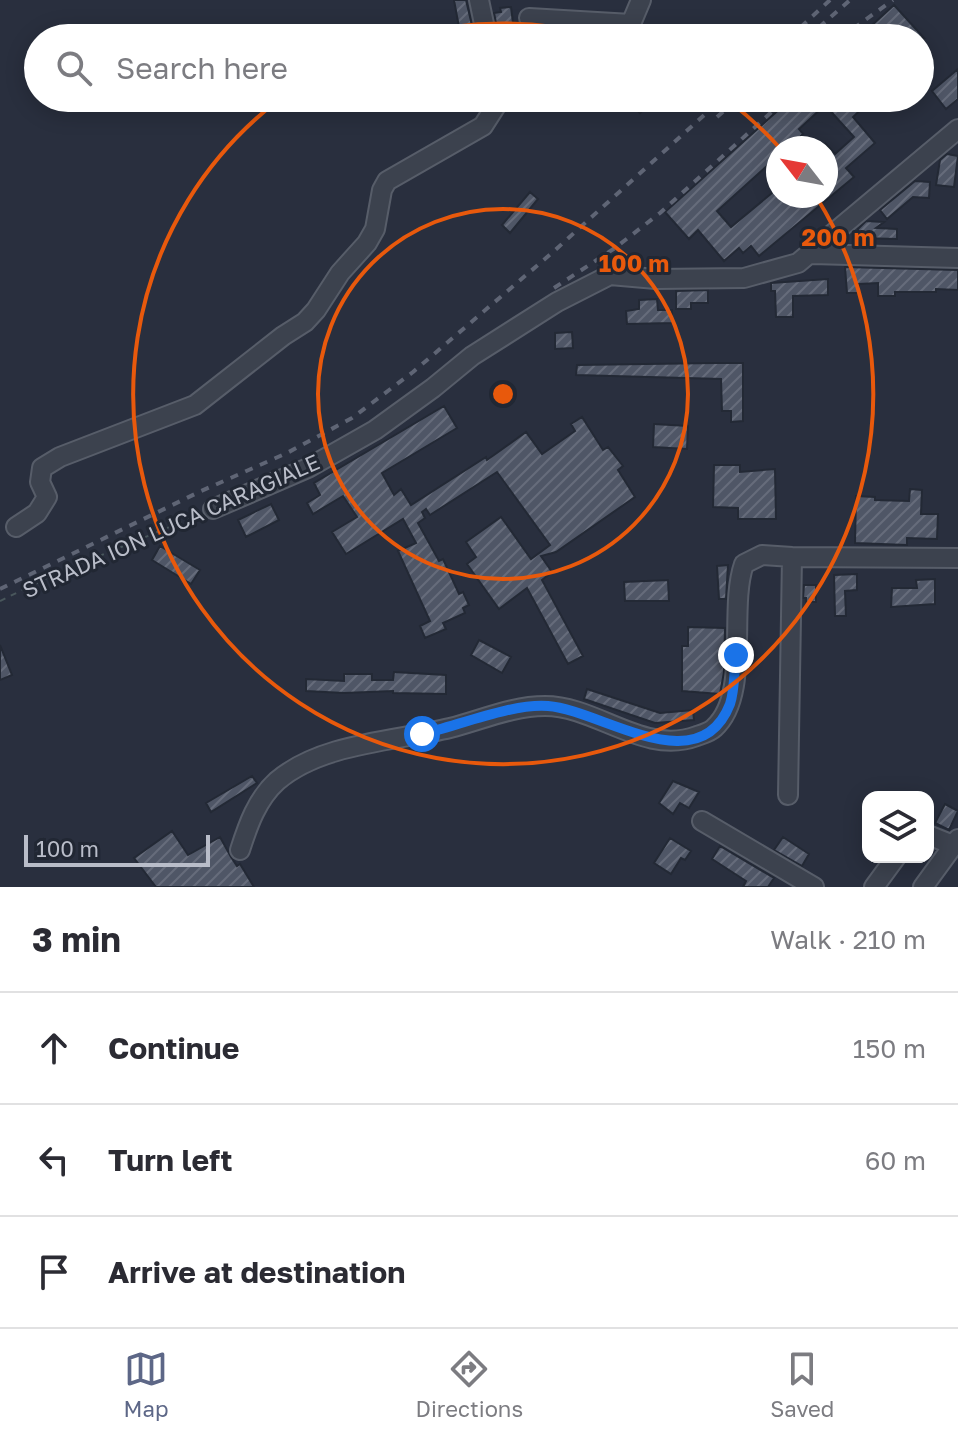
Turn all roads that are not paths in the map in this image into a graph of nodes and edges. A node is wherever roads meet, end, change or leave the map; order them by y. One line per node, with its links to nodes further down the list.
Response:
1 (479, 0): 4 (street)
2 (641, 0): 6 (street)
3 (529, 18): 5 (street)
4 (484, 24)
5 (575, 24)
6 (631, 24)
7 (492, 112): 12 (street)
8 (958, 129): 9 (street, STRADA ION LUCA CARAGIALE)
9 (812, 254): 10 (street, STRADA ION LUCA CARAGIALE); 11 (street, STRADA ION LUCA CARAGIALE)
10 (958, 258)
11 (213, 509)
12 (16, 527)
13 (792, 557): 14 (street); 15 (street); 19 (street)
14 (958, 558)
15 (788, 795)
16 (702, 821): 22 (street)
17 (934, 836): 18 (street)
18 (956, 842): 21 (street)
19 (240, 850)
20 (892, 863): 23 (street)
21 (925, 886)
22 (814, 887)
23 (874, 887)

